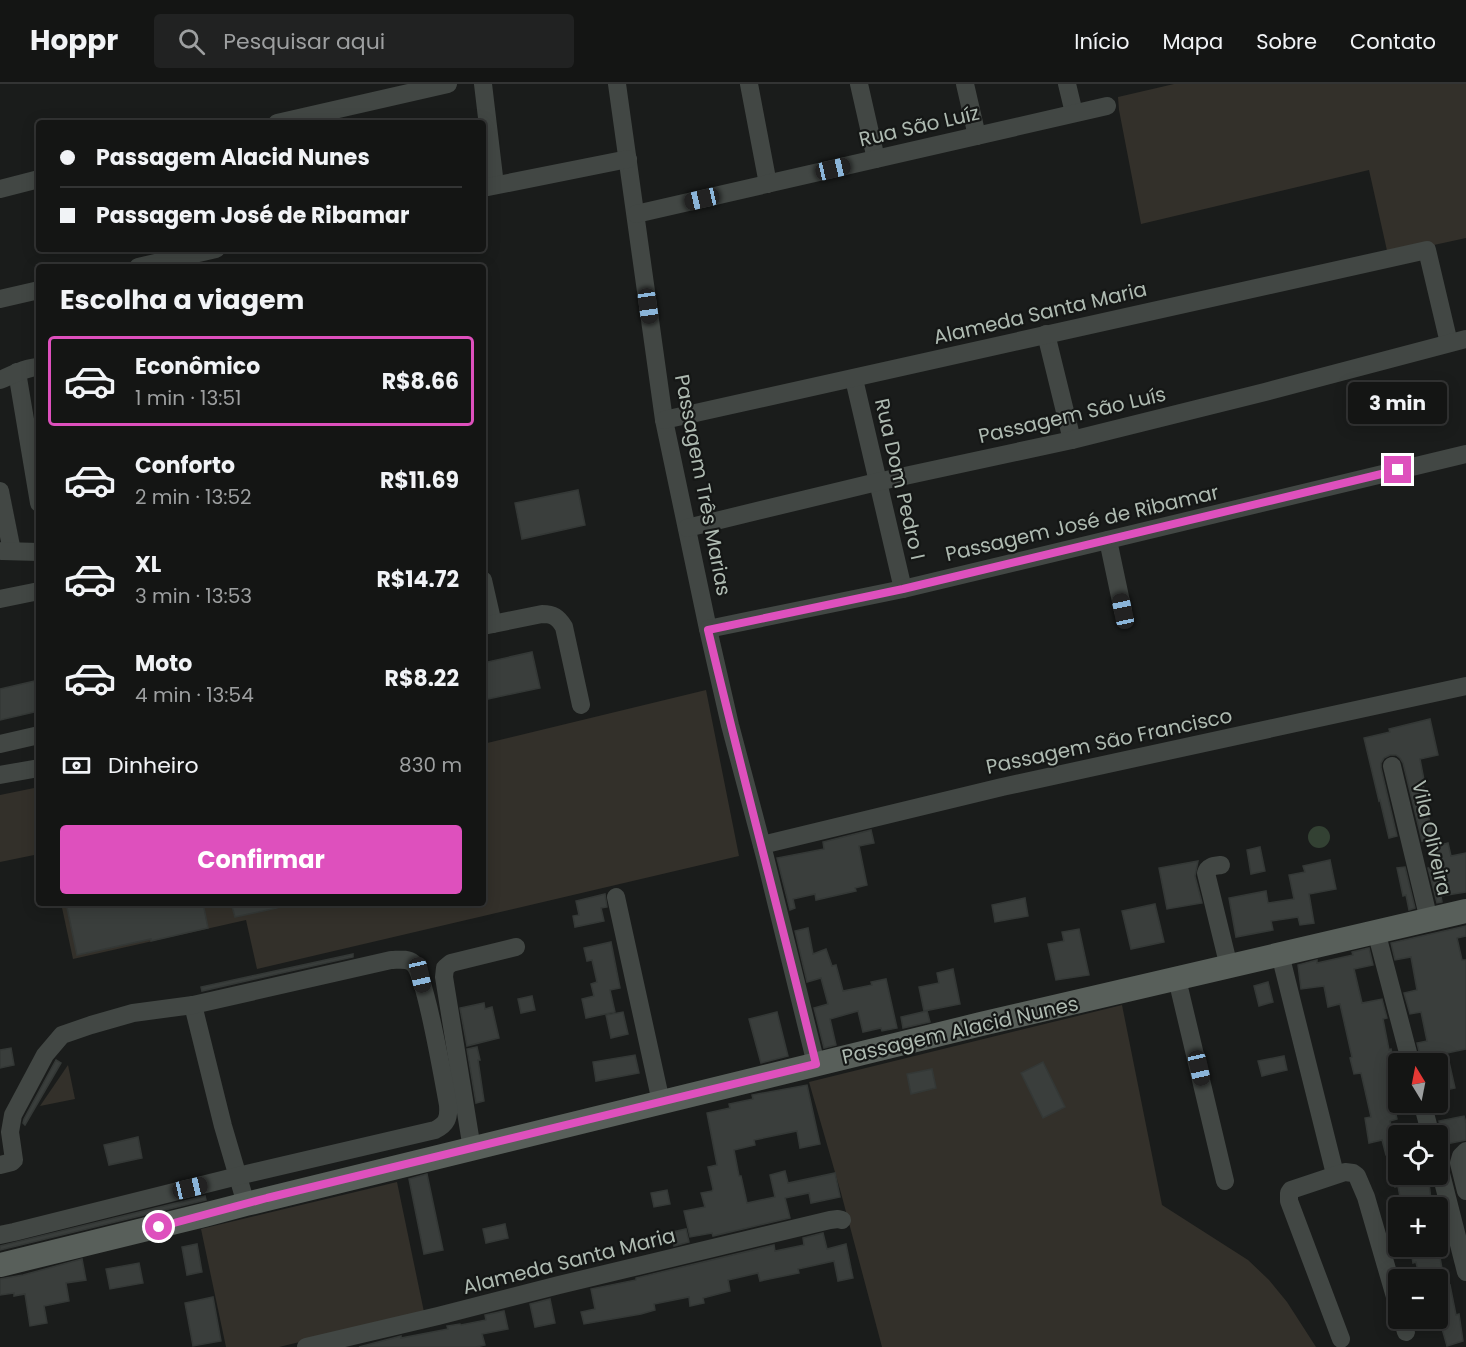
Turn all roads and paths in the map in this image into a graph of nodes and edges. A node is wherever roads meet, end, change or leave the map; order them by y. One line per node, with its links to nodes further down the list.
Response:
1 (448, 84): 10 (street)
2 (483, 84): 11 (street)
3 (617, 84): 14 (street, Passagem Três Marias)
4 (749, 84): 17 (street)
5 (858, 84): 15 (street)
6 (965, 84): 13 (street)
7 (1067, 84): 9 (street)
8 (1107, 106): 9 (street, Rua São Luíz)
9 (1074, 113): 13 (street, Rua São Luíz)
10 (290, 120)
11 (485, 120)
12 (486, 135): 18 (street)
13 (977, 136): 15 (street, Rua São Luíz)
14 (628, 159): 18 (street); 20 (street, Passagem Três Marias)
15 (876, 159): 17 (street, Rua São Luíz)
16 (36, 180): 19 (street)
17 (768, 184): 20 (street, Rua São Luíz)
18 (489, 186)
19 (0, 189)
20 (636, 214): 31 (street, Passagem Três Marias)
21 (190, 252): 22 (street)
22 (164, 255): 23 (street)
23 (144, 264)
24 (36, 291): 25 (street)
25 (0, 299)
26 (1046, 334): 27 (street, Alameda Santa Maria); 30 (street, Alameda Santa Maria); 32 (street)
27 (1457, 341): 32 (street, Passagem São Luís)
28 (36, 367): 29 (street)
29 (8, 376): 36 (street)
30 (854, 379): 31 (street, Alameda Santa Maria); 34 (street, Rua Dom Pedro I)
31 (664, 420): 37 (street, Passagem Três Marias)
32 (1072, 440): 34 (street, Passagem São Luís)
33 (1466, 454): 38 (street, Passagem José de Ribamar)
34 (877, 482): 37 (street, Passagem São Luís); 41 (street, Rua Dom Pedro I)
35 (0, 491): 39 (street)
36 (36, 491)
37 (687, 528): 47 (street, Passagem Três Marias)
38 (1108, 540): 41 (street, Passagem José de Ribamar); 45 (street)
39 (6, 551): 40 (street)
40 (36, 552)
41 (903, 589): 47 (street, Passagem José de Ribamar)
42 (36, 596): 43 (street)
43 (0, 599)
44 (486, 607): 46 (street)
45 (1123, 611)
46 (488, 625): 49 (street)
47 (708, 630): 55 (street, Passagem Três Marias)
48 (1466, 687): 55 (street, Passagem São Francisco)
49 (581, 705)
50 (36, 736): 51 (street)
51 (0, 744)
52 (1392, 766): 59 (street, Vila Oliveira)
53 (36, 769): 54 (street)
54 (0, 775)
55 (762, 845): 67 (street, Passagem Três Marias)
56 (1221, 865): 63 (street)
57 (616, 897): 68 (street)
58 (1466, 911): 59 (main road, Passagem Alacid Nunes)
59 (1429, 920): 60 (main road, Passagem Alacid Nunes)
60 (1376, 931): 62 (main road, Passagem Alacid Nunes); 66 (street)
61 (516, 947): 69 (street)
62 (1280, 954): 63 (main road, Passagem Alacid Nunes); 72 (street)
63 (1229, 967): 64 (main road, Passagem Alacid Nunes)
64 (1177, 978): 67 (main road, Passagem Alacid Nunes); 74 (street)
65 (193, 1005): 71 (street); 73 (street); 73 (street)
66 (1408, 1053)
67 (816, 1064): 68 (main road, Passagem Alacid Nunes)
68 (661, 1102): 69 (main road, Passagem Alacid Nunes)
69 (472, 1149): 77 (main road, Passagem Alacid Nunes)
70 (1466, 1151): 76 (street)
71 (0, 1165)
72 (1335, 1174): 82 (street); 83 (street)
73 (238, 1176): 77 (street); 79 (street)
74 (1225, 1181)
75 (1444, 1185): 81 (street)
76 (1466, 1191)
77 (246, 1204): 80 (main road, Passagem Alacid Nunes)
78 (842, 1220): 84 (street, Alameda Santa Maria)
79 (0, 1235)
80 (0, 1265)
81 (1466, 1272)
82 (1388, 1273)
83 (1341, 1338)
84 (306, 1347)

